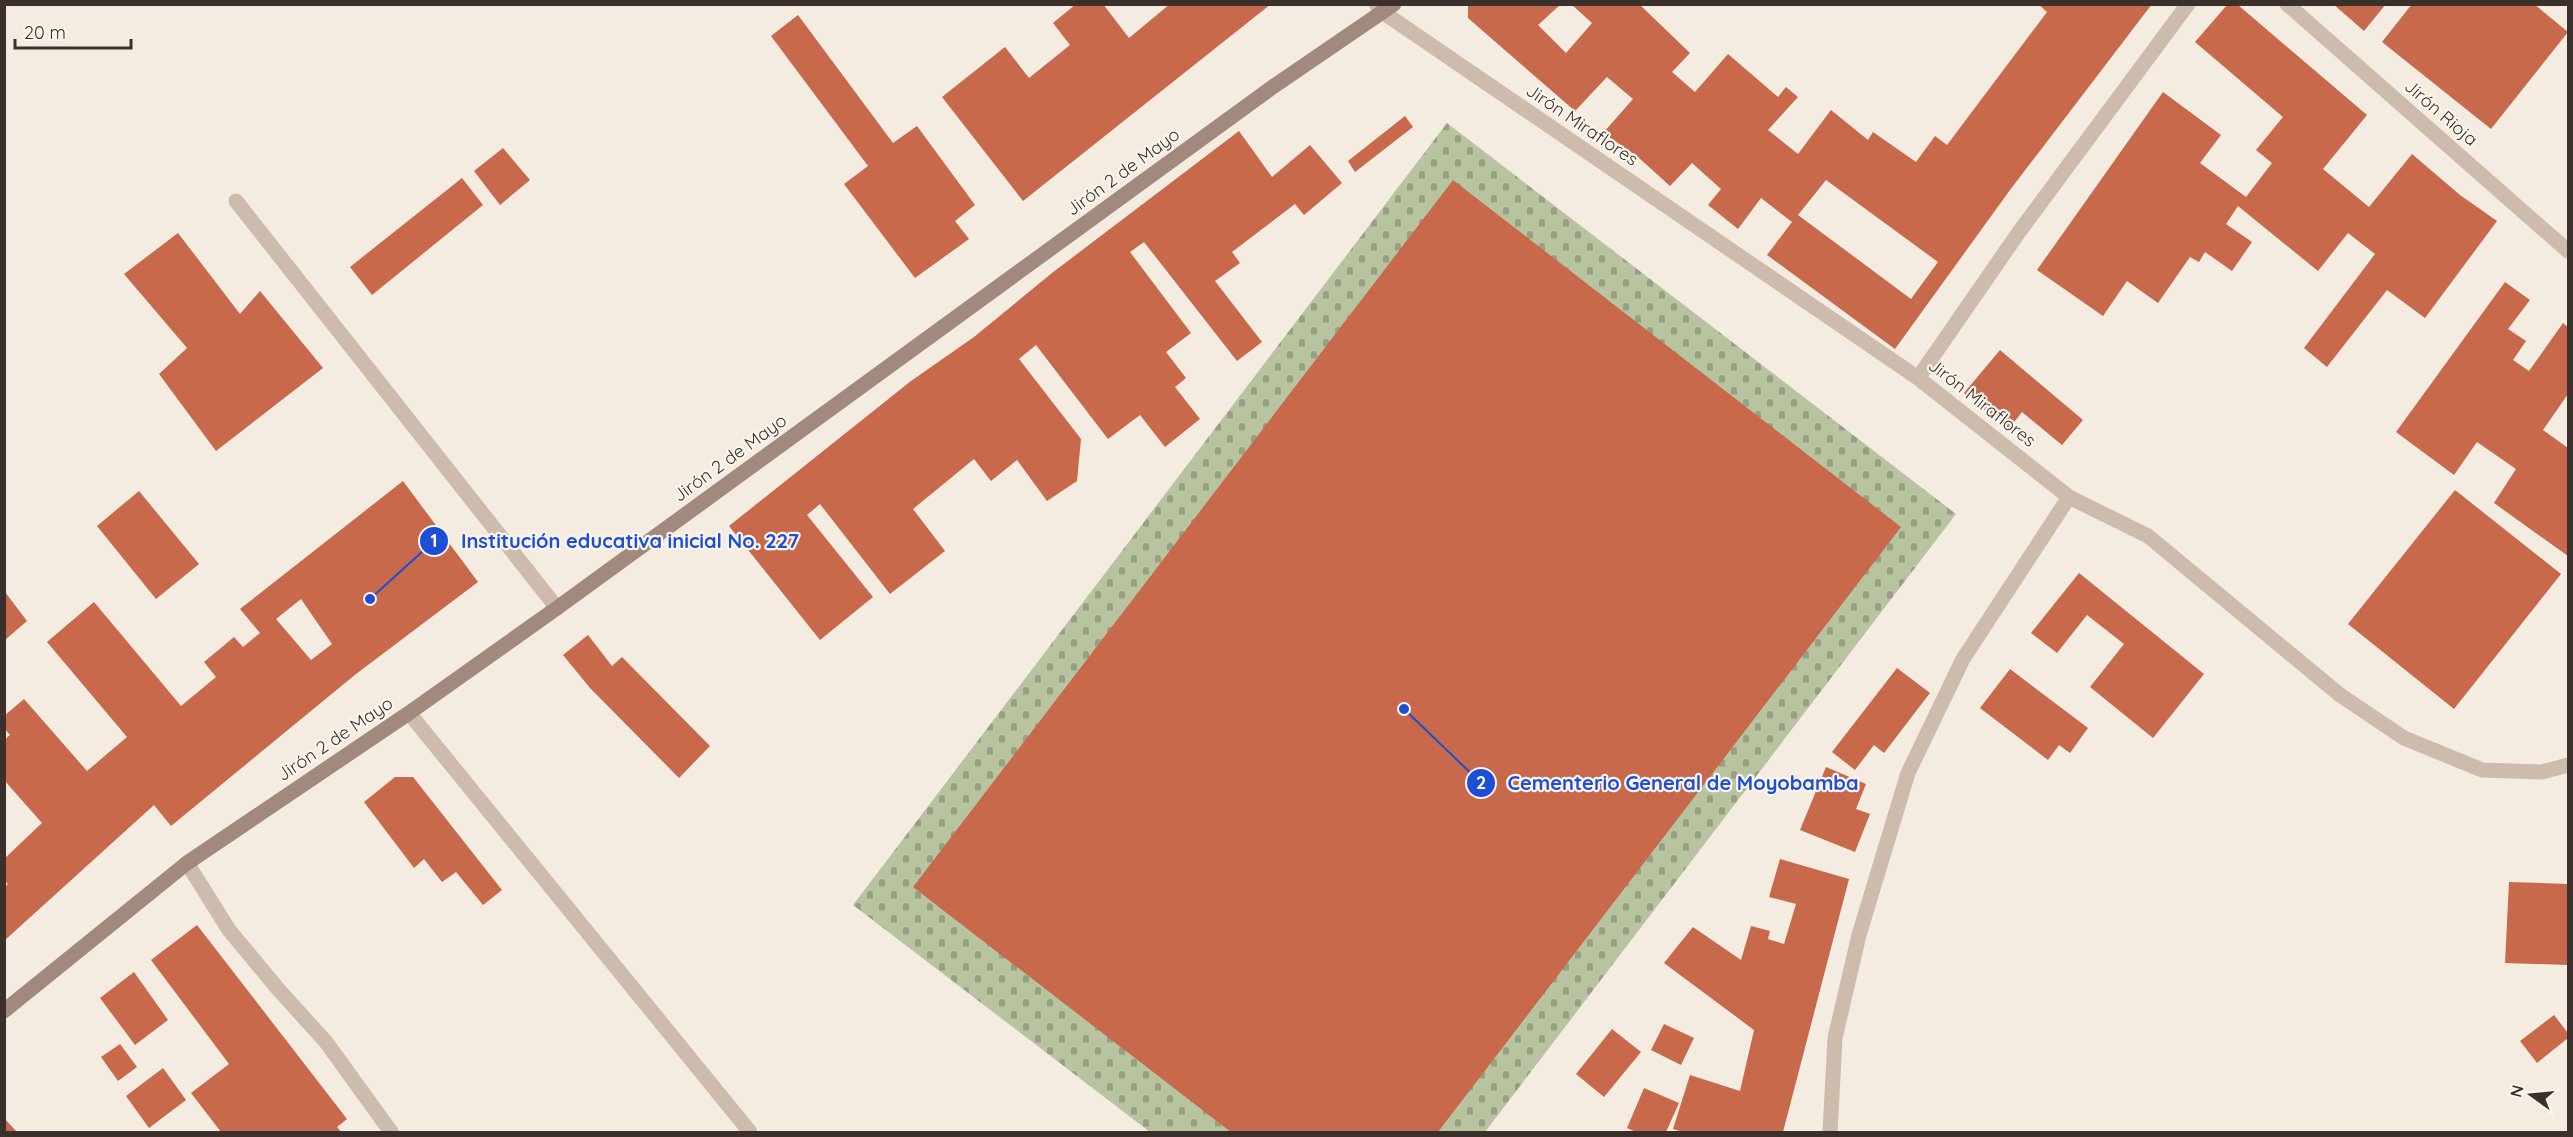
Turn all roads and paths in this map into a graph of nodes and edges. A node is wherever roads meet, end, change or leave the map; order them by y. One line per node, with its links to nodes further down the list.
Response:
1 (2188, 4): 6 (street)
2 (2287, 4): 5 (street, Jirón Rioja)
3 (1385, 7): 6 (street, Jirón Miraflores); 8 (main road, Jirón 2 de Mayo)
4 (236, 201): 8 (street)
5 (2568, 251)
6 (1918, 378): 7 (street, Jirón Miraflores)
7 (2069, 497): 10 (street, Jirón Miraflores); 15 (street)
8 (557, 608): 9 (main road, Jirón 2 de Mayo)
9 (409, 712): 11 (main road, Jirón 2 de Mayo); 14 (street)
10 (2568, 765)
11 (187, 863): 12 (main road, Jirón 2 de Mayo); 13 (street)
12 (4, 1011)
13 (392, 1132)
14 (750, 1132)
15 (1830, 1132)

